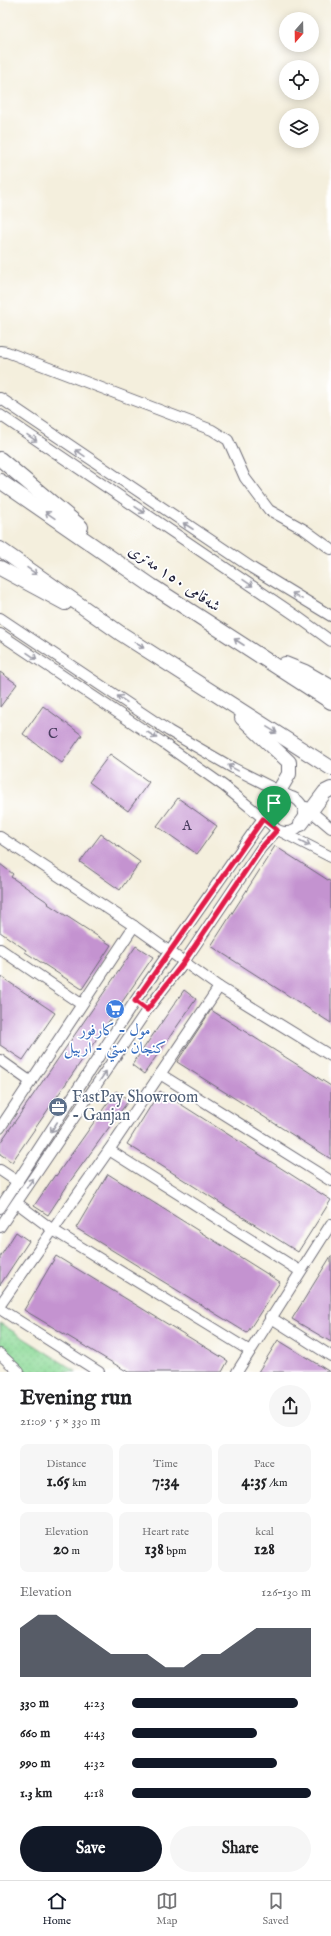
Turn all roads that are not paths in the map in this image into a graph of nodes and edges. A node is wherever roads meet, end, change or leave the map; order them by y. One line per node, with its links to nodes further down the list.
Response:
1 (0, 351): 7 (street)
2 (0, 398): 10 (street, one-way to 2)
3 (0, 415): 14 (street, one-way to 14)
4 (0, 459): 9 (highway)
5 (0, 481): 9 (highway, شەقامی ١٥٠ مەتری, one-way to 5)
6 (0, 549): 12 (highway, one-way to 12)
7 (331, 549)
8 (0, 568): 12 (highway)
9 (152, 586): 15 (highway, شەقامی ١٥٠ مەتری, one-way to 9)
10 (331, 616)
11 (0, 618): 21 (street, one-way to 11)
12 (120, 633): 18 (highway, one-way to 18)
13 (0, 634): 21 (street, one-way to 21)
14 (331, 641)
15 (264, 658): 16 (highway); 17 (highway, شەقامی ١٥٠ مەتری)
16 (331, 687)
17 (331, 702)
18 (232, 705): 19 (highway, one-way to 19); 21 (highway)
19 (331, 768)
20 (331, 789): 23 (highway)
21 (275, 798): 22 (street); 26 (street); 31 (street)
22 (299, 801): 23 (street); 24 (street)
23 (315, 810): 24 (highway); 25 (street)
24 (301, 824): 26 (street)
25 (331, 828)
26 (276, 829): 28 (street, one-way to 28); 32 (street)
27 (0, 837): 29 (street)
28 (331, 857)
29 (134, 926): 31 (street); 35 (street)
30 (0, 949): 35 (street)
31 (171, 953): 32 (street); 34 (street)
32 (184, 962): 33 (street); 36 (street)
33 (219, 987): 37 (street); 39 (street)
34 (135, 1001): 36 (street); 45 (street, one-way to 45)
35 (81, 1004): 40 (street)
36 (147, 1010): 46 (street, one-way to 36)
37 (331, 1056)
38 (0, 1060): 40 (street)
39 (160, 1074): 42 (street); 44 (street)
40 (31, 1082): 41 (street)
41 (0, 1128)
42 (109, 1150): 50 (street); 51 (street)
43 (0, 1170): 45 (street)
44 (331, 1181)
45 (18, 1182): 47 (street)
46 (17, 1203): 49 (street); 50 (street)
47 (0, 1208)
48 (331, 1224): 51 (street)
49 (0, 1227)
50 (53, 1230): 52 (street); 55 (street)
51 (300, 1272): 54 (street)
52 (0, 1305)
53 (0, 1309): 59 (street)
54 (270, 1317): 55 (street); 57 (street)
55 (250, 1351): 60 (street)
56 (0, 1354): 58 (street)
57 (331, 1356)
58 (19, 1372)
59 (99, 1372)
60 (237, 1372)

